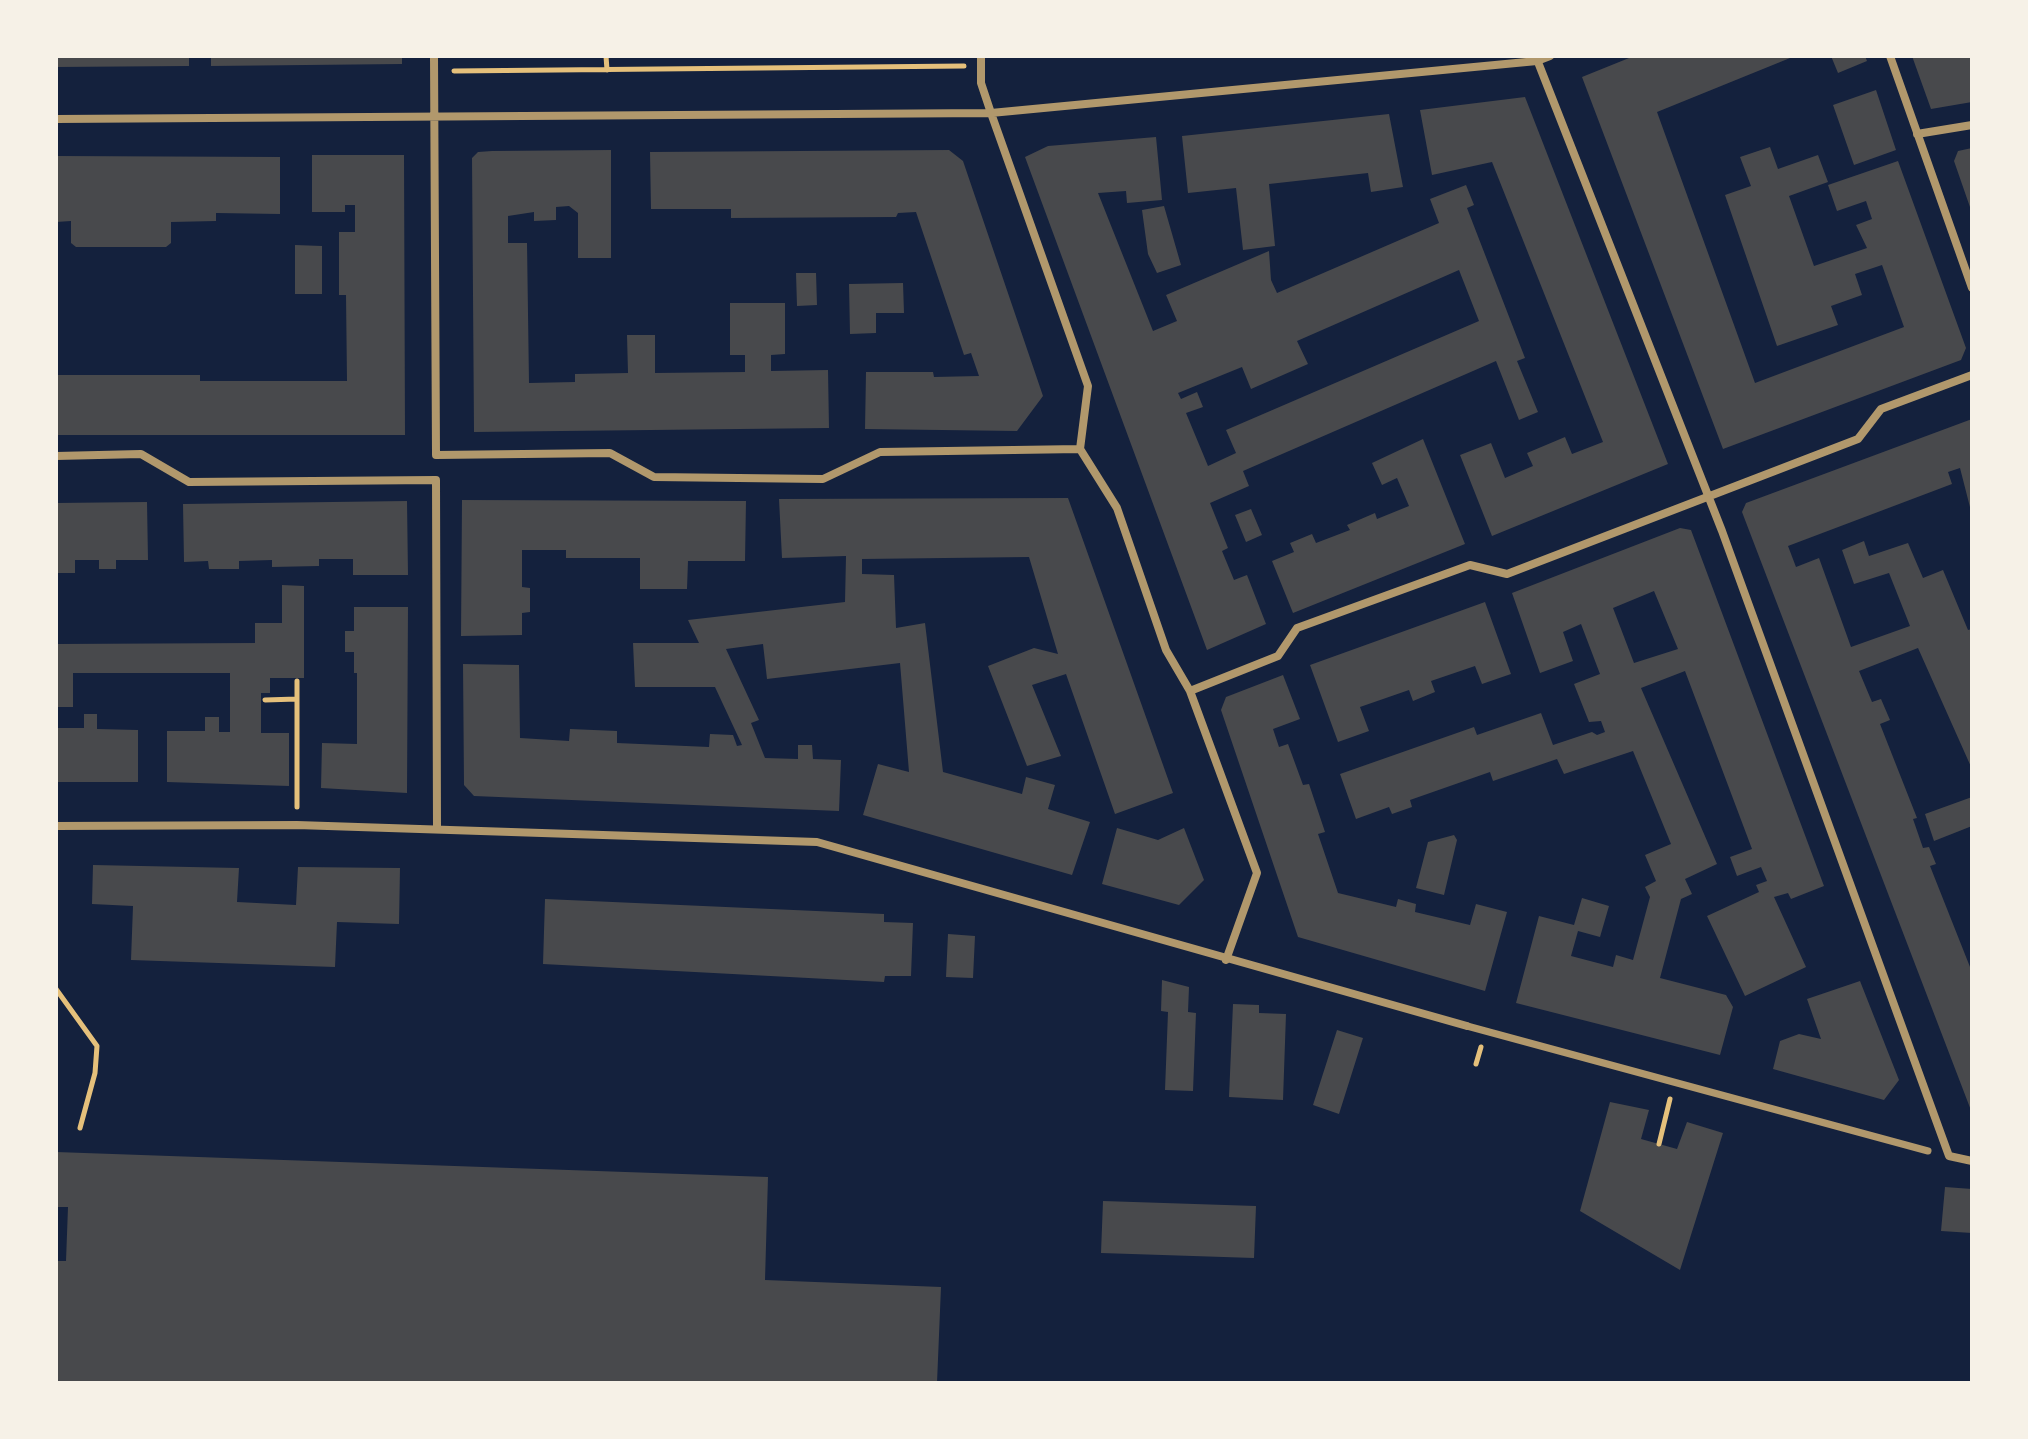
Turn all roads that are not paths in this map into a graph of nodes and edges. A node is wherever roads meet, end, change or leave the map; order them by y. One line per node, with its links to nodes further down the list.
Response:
1 (434, 56): 7 (street)
2 (981, 56): 6 (street)
3 (1550, 56): 5 (street)
4 (1890, 56): 10 (street)
5 (1536, 58): 6 (street); 15 (street)
6 (991, 113): 7 (street); 13 (street)
7 (434, 117): 8 (street); 13 (street)
8 (56, 119)
9 (1972, 125): 10 (street)
10 (1917, 134): 11 (street)
11 (1972, 288)
12 (1972, 375): 15 (street)
13 (1080, 449): 16 (street)
14 (56, 456): 18 (street)
15 (1709, 497): 16 (street); 22 (street)
16 (1190, 691): 19 (street)
17 (56, 826): 18 (street)
18 (437, 828): 19 (street)
19 (1226, 960): 20 (street)
20 (1467, 1026): 21 (street)
21 (1928, 1151)
22 (1972, 1161)

